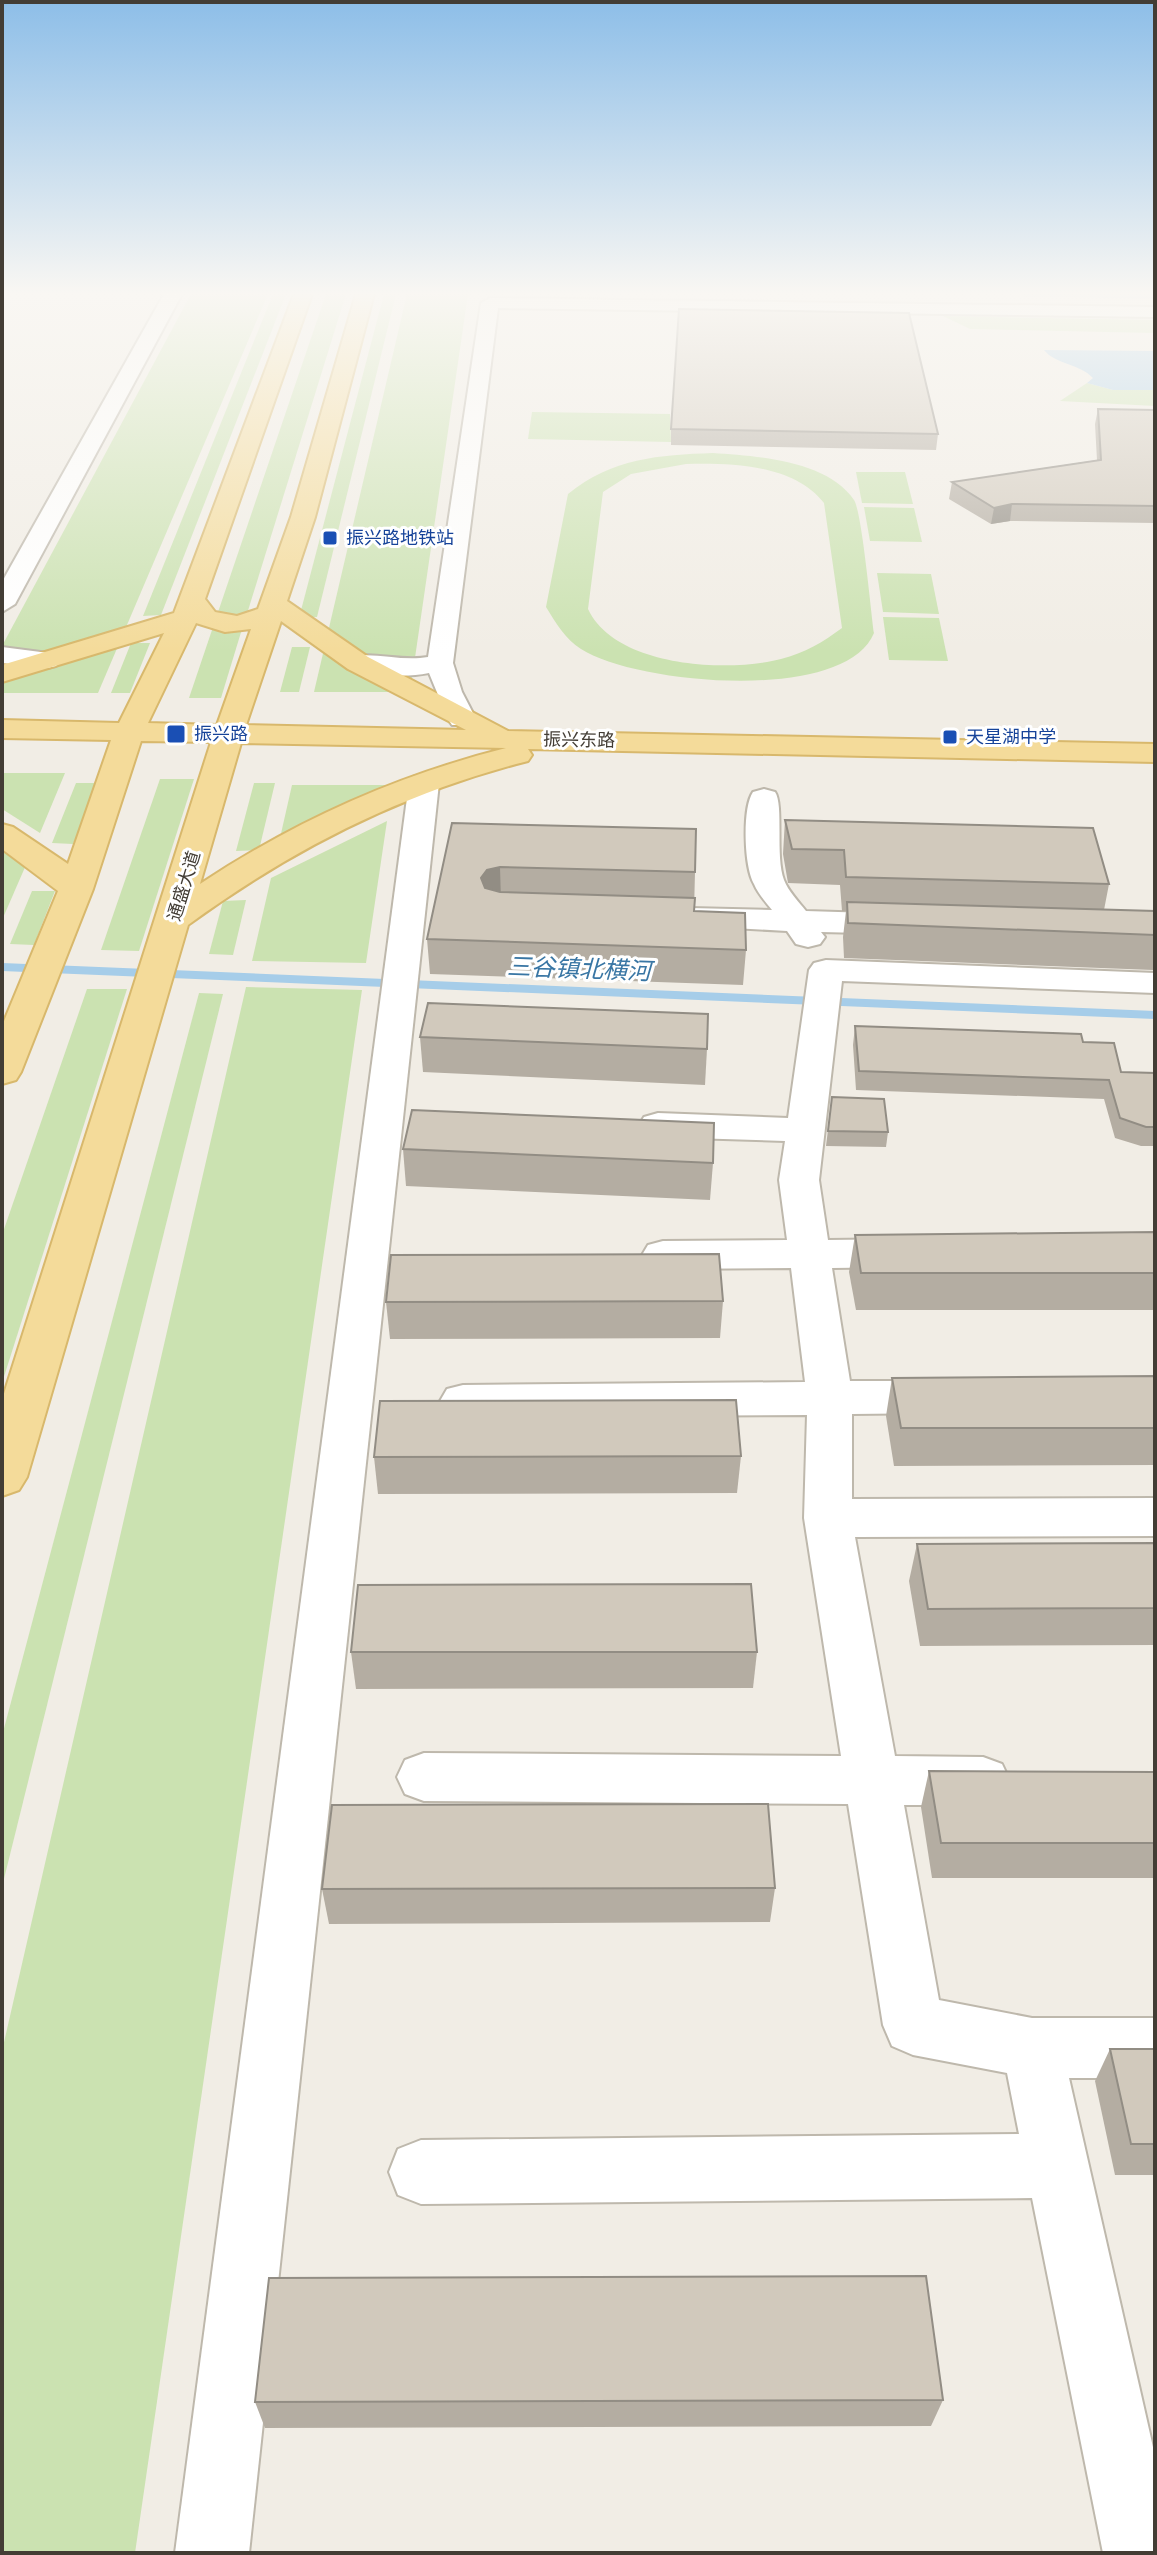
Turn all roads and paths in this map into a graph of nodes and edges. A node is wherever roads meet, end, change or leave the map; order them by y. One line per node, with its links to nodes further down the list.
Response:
1 (107, 413): 5 (street)
2 (260, 413): 6 (main road)
3 (332, 413): 7 (main road, 通盛大道)
4 (474, 413): 11 (street)
5 (2, 604)
6 (189, 608): 7 (main road); 9 (main road); 15 (main road)
7 (272, 609): 10 (main road); 16 (main road, 通盛大道)
8 (2, 655): 9 (street)
9 (47, 660): 12 (main road)
10 (358, 663): 11 (street); 13 (main road)
11 (440, 663): 13 (street)
12 (2, 674)
13 (462, 719): 18 (main road)
14 (2, 729): 15 (main road, 振兴东路)
15 (125, 740): 16 (main road, 振兴东路); 17 (main road, 振兴东路); 24 (main road)
16 (227, 743): 18 (main road, 振兴东路); 28 (main road, 通盛大道)
17 (2, 746)
18 (516, 746): 19 (main road, 振兴东路); 20 (main road, 振兴东路); 21 (main road)
19 (1155, 753)
20 (1155, 767)
21 (424, 783): 28 (main road); 50 (street)
22 (764, 798): 26 (street)
23 (2, 834): 24 (main road)
24 (76, 889): 31 (main road)
25 (658, 917): 26 (street)
26 (799, 920): 27 (street); 30 (street)
27 (938, 925)
28 (164, 953): 40 (main road, 通盛大道)
29 (1155, 983): 30 (street)
30 (824, 989): 33 (street)
31 (2, 1072)
32 (618, 1123): 33 (street)
33 (805, 1130): 34 (street)
34 (809, 1253): 35 (street); 36 (street); 38 (street)
35 (951, 1253)
36 (620, 1256)
37 (985, 1396): 38 (street)
38 (830, 1398): 39 (street); 42 (street)
39 (454, 1401)
40 (2, 1477)
41 (1155, 1517): 42 (street)
42 (828, 1518): 44 (street)
43 (424, 1777): 44 (street)
44 (871, 1781): 45 (street); 46 (street)
45 (1029, 1781)
46 (1032, 2048): 47 (street); 48 (street)
47 (1155, 2048)
48 (1057, 2166): 49 (street); 51 (street)
49 (421, 2172)
50 (212, 2553)
51 (1140, 2553)

